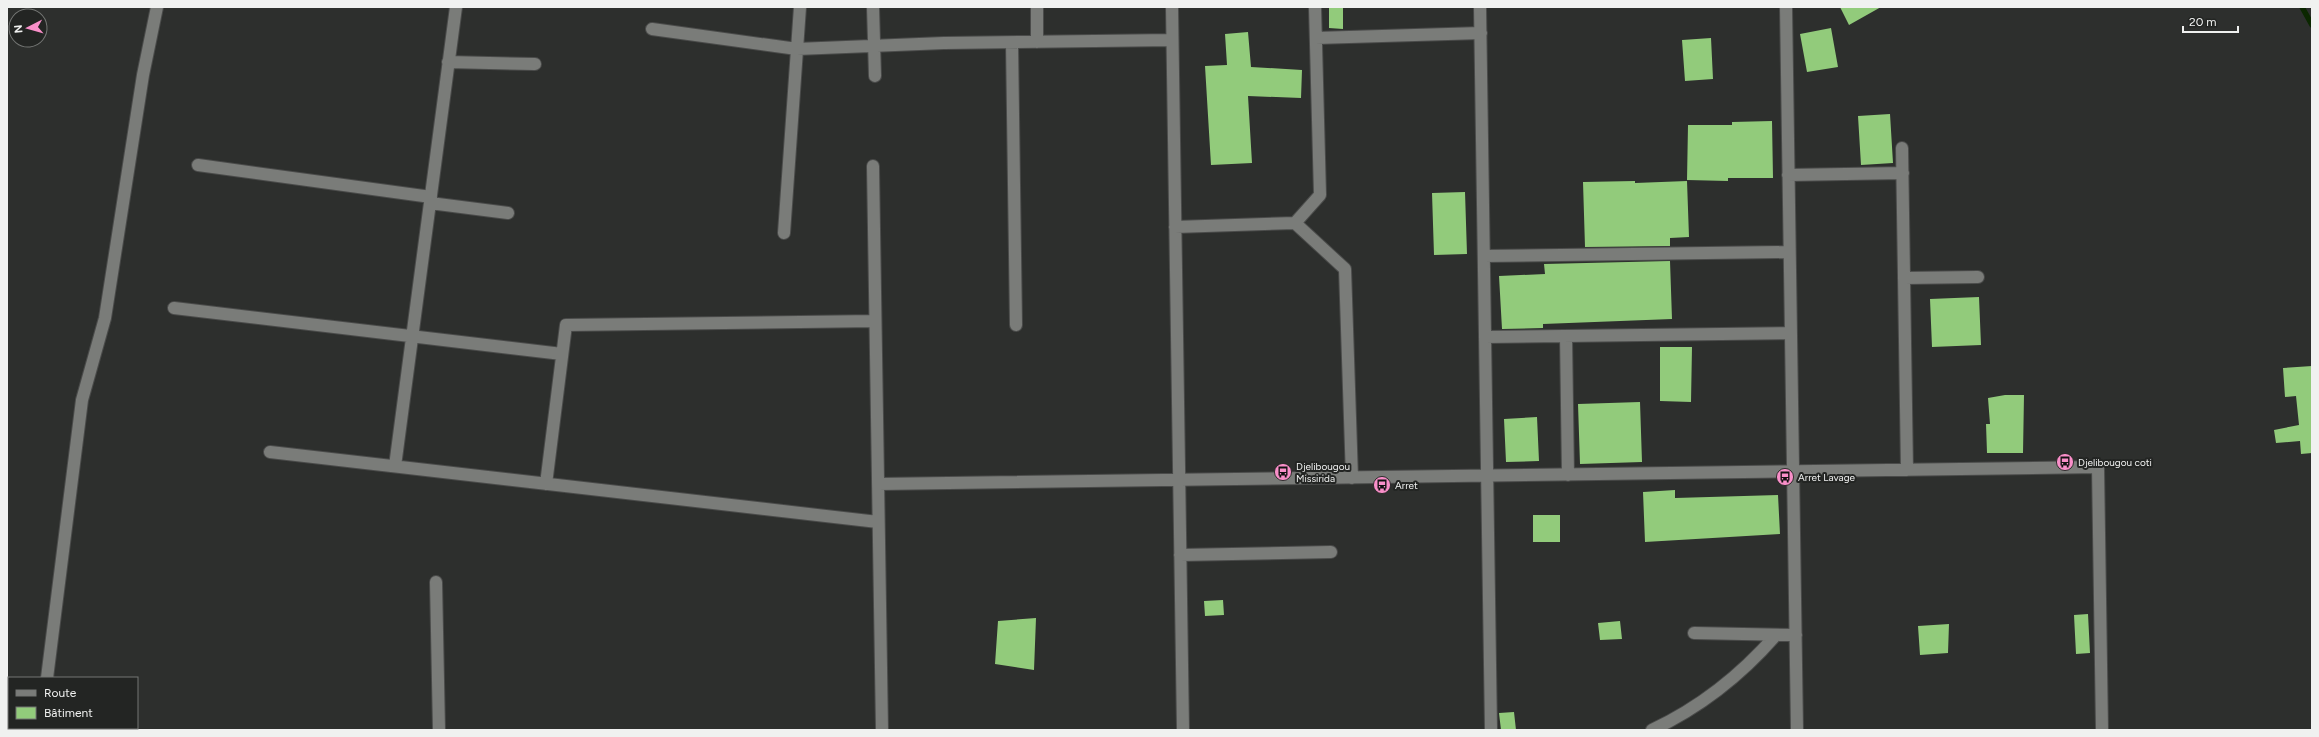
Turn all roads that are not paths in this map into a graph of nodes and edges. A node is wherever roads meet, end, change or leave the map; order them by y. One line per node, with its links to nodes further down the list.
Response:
1 (158, 7): 60 (street)
2 (456, 7): 18 (street)
3 (800, 7): 17 (street)
4 (873, 7): 16 (street)
5 (1037, 7): 14 (street)
6 (1172, 7): 13 (street)
7 (1315, 7): 12 (street)
8 (1480, 7): 11 (street)
9 (1786, 7): 25 (street)
10 (652, 29): 17 (street)
11 (1481, 33): 12 (street); 32 (street)
12 (1316, 38): 28 (street)
13 (1172, 40): 14 (street); 29 (street)
14 (1037, 42): 15 (street)
15 (1012, 43): 16 (street); 37 (street)
16 (874, 46): 17 (street); 20 (street)
17 (797, 49): 30 (street)
18 (448, 62): 19 (street); 26 (street)
19 (535, 64)
20 (875, 76)
21 (1902, 148): 24 (street)
22 (198, 165): 26 (street)
23 (873, 166): 36 (street)
24 (1903, 173): 25 (street); 34 (street)
25 (1788, 175): 31 (street)
26 (430, 200): 27 (street); 39 (street)
27 (508, 213)
28 (1296, 223): 29 (street); 49 (street)
29 (1175, 227): 50 (street)
30 (784, 233)
31 (1790, 252): 32 (street); 38 (street)
32 (1484, 256): 41 (street)
33 (1978, 277): 34 (street)
34 (1904, 278): 45 (street)
35 (174, 308): 39 (street)
36 (875, 321): 42 (street); 52 (street)
37 (1016, 325)
38 (1791, 333): 40 (street); 46 (street)
39 (412, 336): 42 (street); 44 (street)
40 (1566, 336): 41 (street); 47 (street)
41 (1485, 337): 48 (street)
42 (562, 354): 51 (street)
43 (270, 452): 44 (street)
44 (395, 466): 51 (street)
45 (1907, 470): 46 (street); 67 (street)
46 (1793, 472): 47 (street); 59 (street)
47 (1568, 475): 48 (street)
48 (1488, 476): 49 (street); 64 (street)
49 (1352, 478): 50 (street)
50 (1179, 480): 52 (street); 55 (street)
51 (546, 484): 53 (street)
52 (878, 484): 53 (street)
53 (878, 522): 62 (street)
54 (1331, 552): 55 (street)
55 (1180, 554): 63 (street)
56 (436, 582): 61 (street)
57 (1694, 633): 58 (street)
58 (1776, 635): 59 (street); 65 (street)
59 (1796, 635): 66 (street)
60 (47, 677)
61 (439, 730)
62 (882, 730)
63 (1183, 730)
64 (1491, 730)
65 (1652, 730)
66 (1797, 730)
67 (2102, 730)

